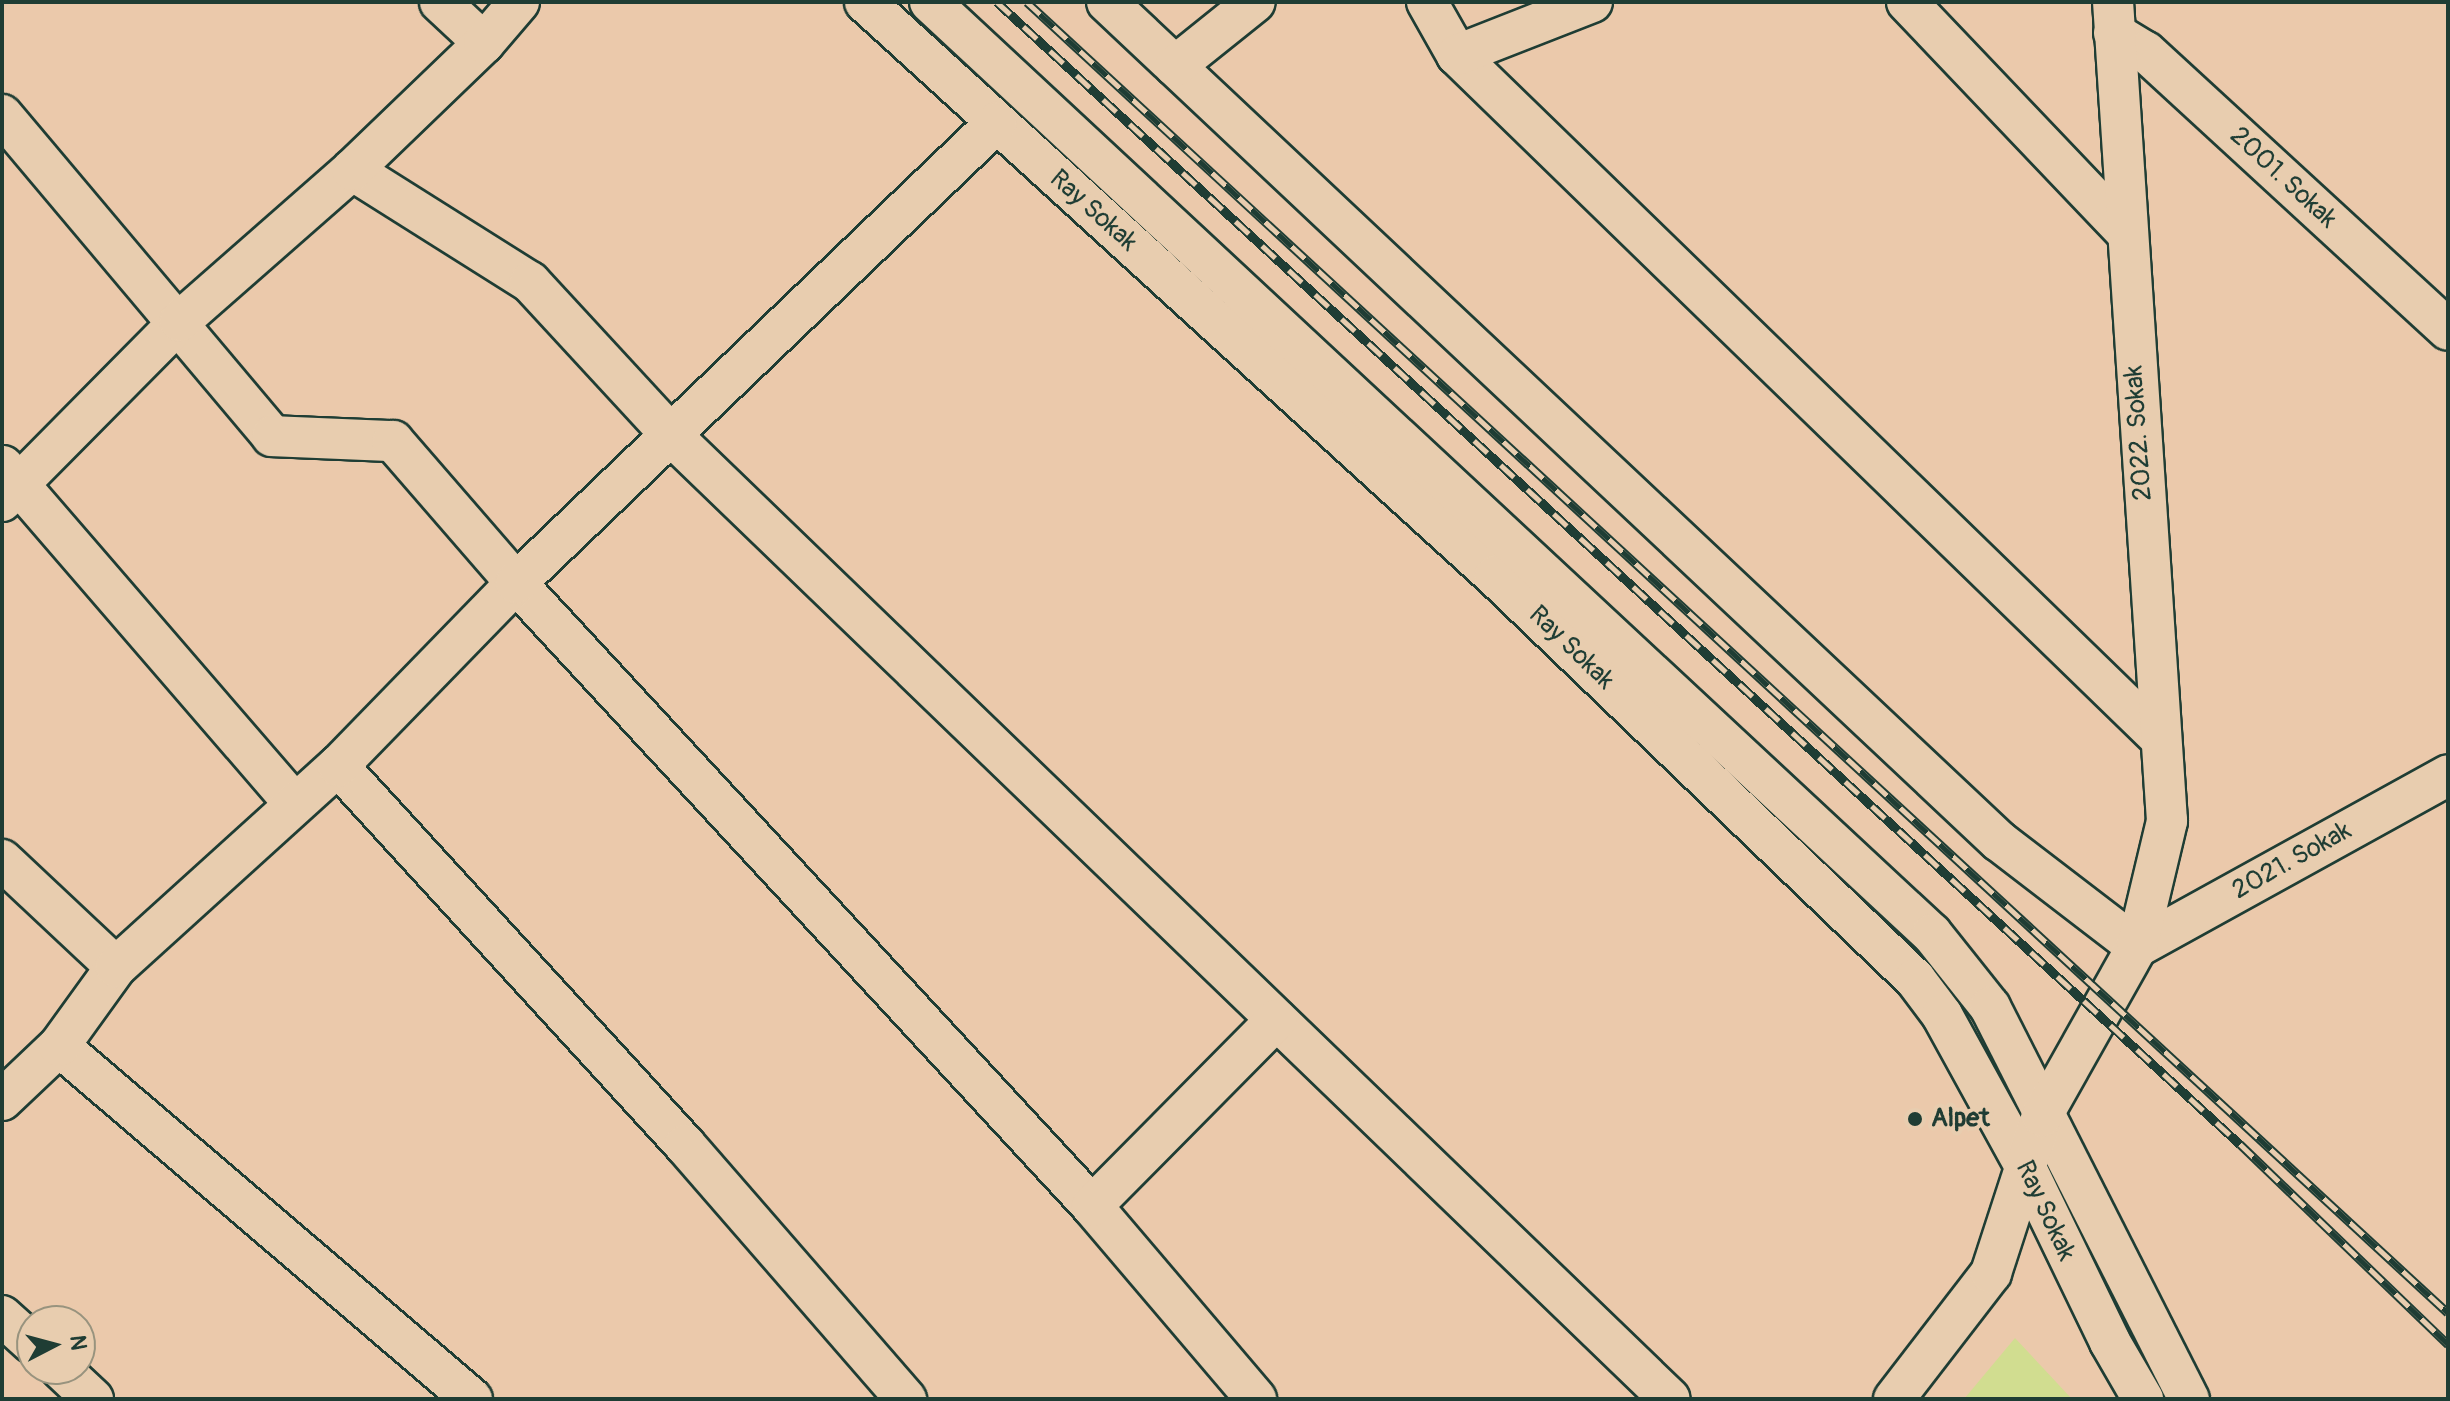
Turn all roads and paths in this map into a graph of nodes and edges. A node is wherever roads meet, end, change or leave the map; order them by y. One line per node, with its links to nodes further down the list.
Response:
1 (440, 2): 11 (street)
2 (519, 2): 11 (street)
3 (865, 2): 15 (street, Ray Sokak)
4 (930, 2): 33 (street)
5 (1107, 2): 13 (street)
6 (1255, 2): 13 (street)
7 (1427, 2): 12 (street)
8 (1592, 2): 12 (street)
9 (1907, 2): 17 (street)
10 (2114, 18): 17 (street, 2022. Sokak); 19 (street, 2001. Sokak)
11 (484, 43): 16 (street)
12 (1457, 55): 23 (street)
13 (1175, 66): 28 (street)
14 (2, 115): 18 (street)
15 (996, 123): 20 (street); 34 (street, Ray Sokak)
16 (352, 170): 18 (street); 20 (street)
17 (2126, 232): 23 (street, 2022. Sokak)
18 (180, 321): 21 (street); 22 (street)
19 (2448, 330)
20 (673, 437): 22 (street); 30 (street)
21 (8, 484): 26 (street)
22 (516, 583): 24 (street); 35 (street)
23 (2160, 738): 28 (street, 2022. Sokak)
24 (338, 766): 26 (street); 39 (street)
25 (2445, 781): 28 (street, 2021. Sokak)
26 (293, 802): 29 (street)
27 (2, 860): 29 (street)
28 (2137, 947): 33 (street)
29 (116, 967): 31 (street)
30 (1276, 1020): 35 (street); 41 (street)
31 (59, 1046): 32 (street); 38 (street)
32 (2, 1100)
33 (2042, 1116): 34 (street); 44 (street)
34 (2026, 1168): 42 (street); 43 (street, Ray Sokak)
35 (1092, 1206): 40 (street)
36 (78, 1385): 37 (street)
37 (93, 1399)
38 (472, 1399)
39 (906, 1399)
40 (1256, 1399)
41 (1670, 1399)
42 (1894, 1399)
43 (2143, 1399)
44 (2189, 1399)

